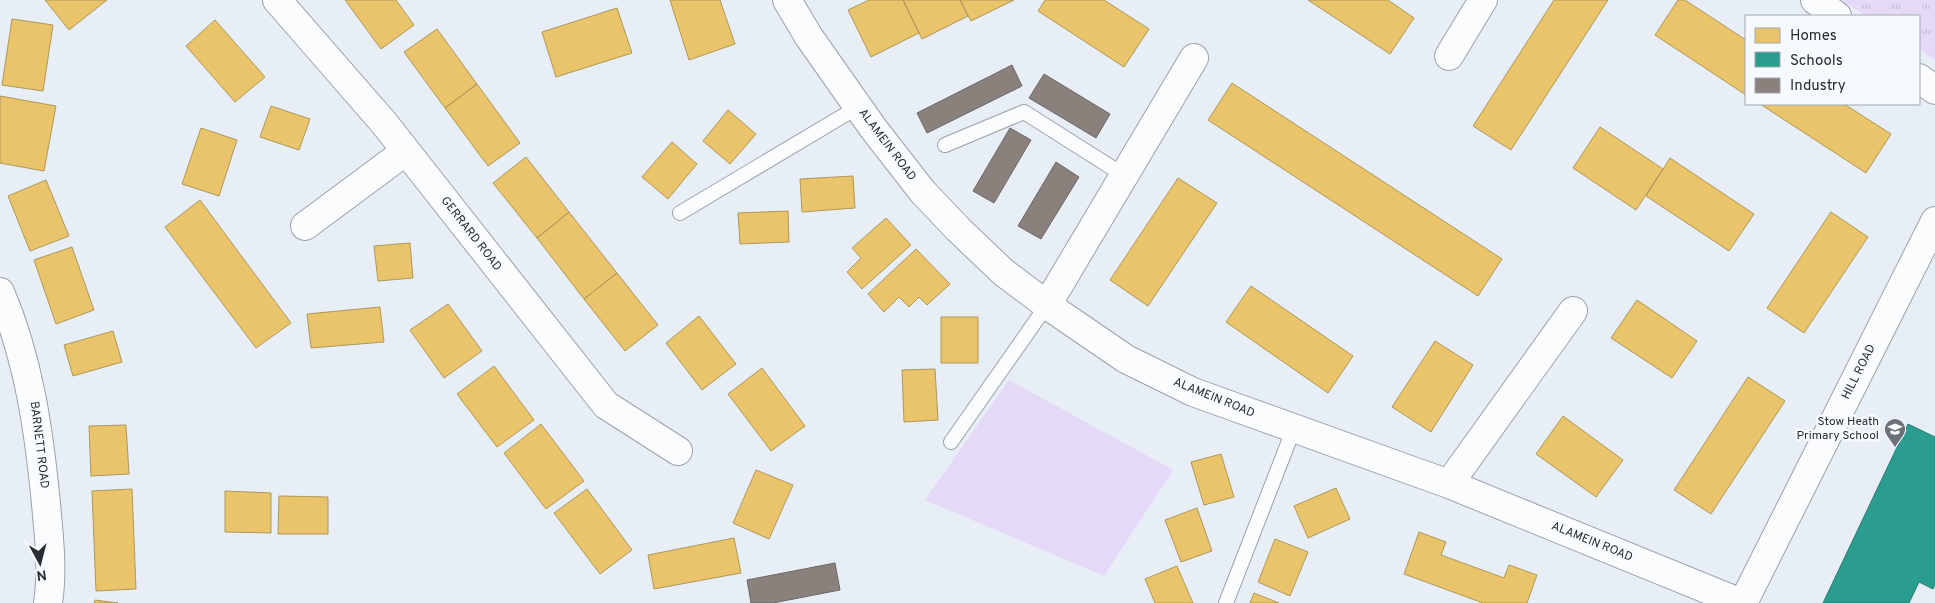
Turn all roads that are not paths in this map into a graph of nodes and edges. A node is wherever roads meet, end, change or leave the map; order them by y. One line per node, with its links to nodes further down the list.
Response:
1 (276, 0): 12 (street, GERRARD ROAD)
2 (787, 0): 10 (street, ALAMEIN ROAD)
3 (1483, 0): 6 (street)
4 (1815, 0): 5 (street)
5 (1836, 15)
6 (1448, 56)
7 (1194, 58): 13 (street)
8 (1920, 79): 9 (street)
9 (1935, 90)
10 (858, 107): 14 (lane); 18 (street, ALAMEIN ROAD)
11 (945, 146): 13 (lane)
12 (406, 151): 16 (street); 22 (street, GERRARD ROAD)
13 (1124, 176): 18 (street)
14 (680, 213)
15 (1935, 221): 26 (street, HILL ROAD)
16 (305, 226)
17 (0, 292): 24 (street, BARNETT ROAD)
18 (1047, 305): 20 (street, ALAMEIN ROAD); 21 (lane)
19 (1573, 311): 23 (street)
20 (1294, 428): 23 (street, ALAMEIN ROAD); 25 (lane)
21 (951, 442)
22 (678, 451)
23 (1449, 484): 26 (street, ALAMEIN ROAD)
24 (48, 603)
25 (1226, 603)
26 (1742, 603)

